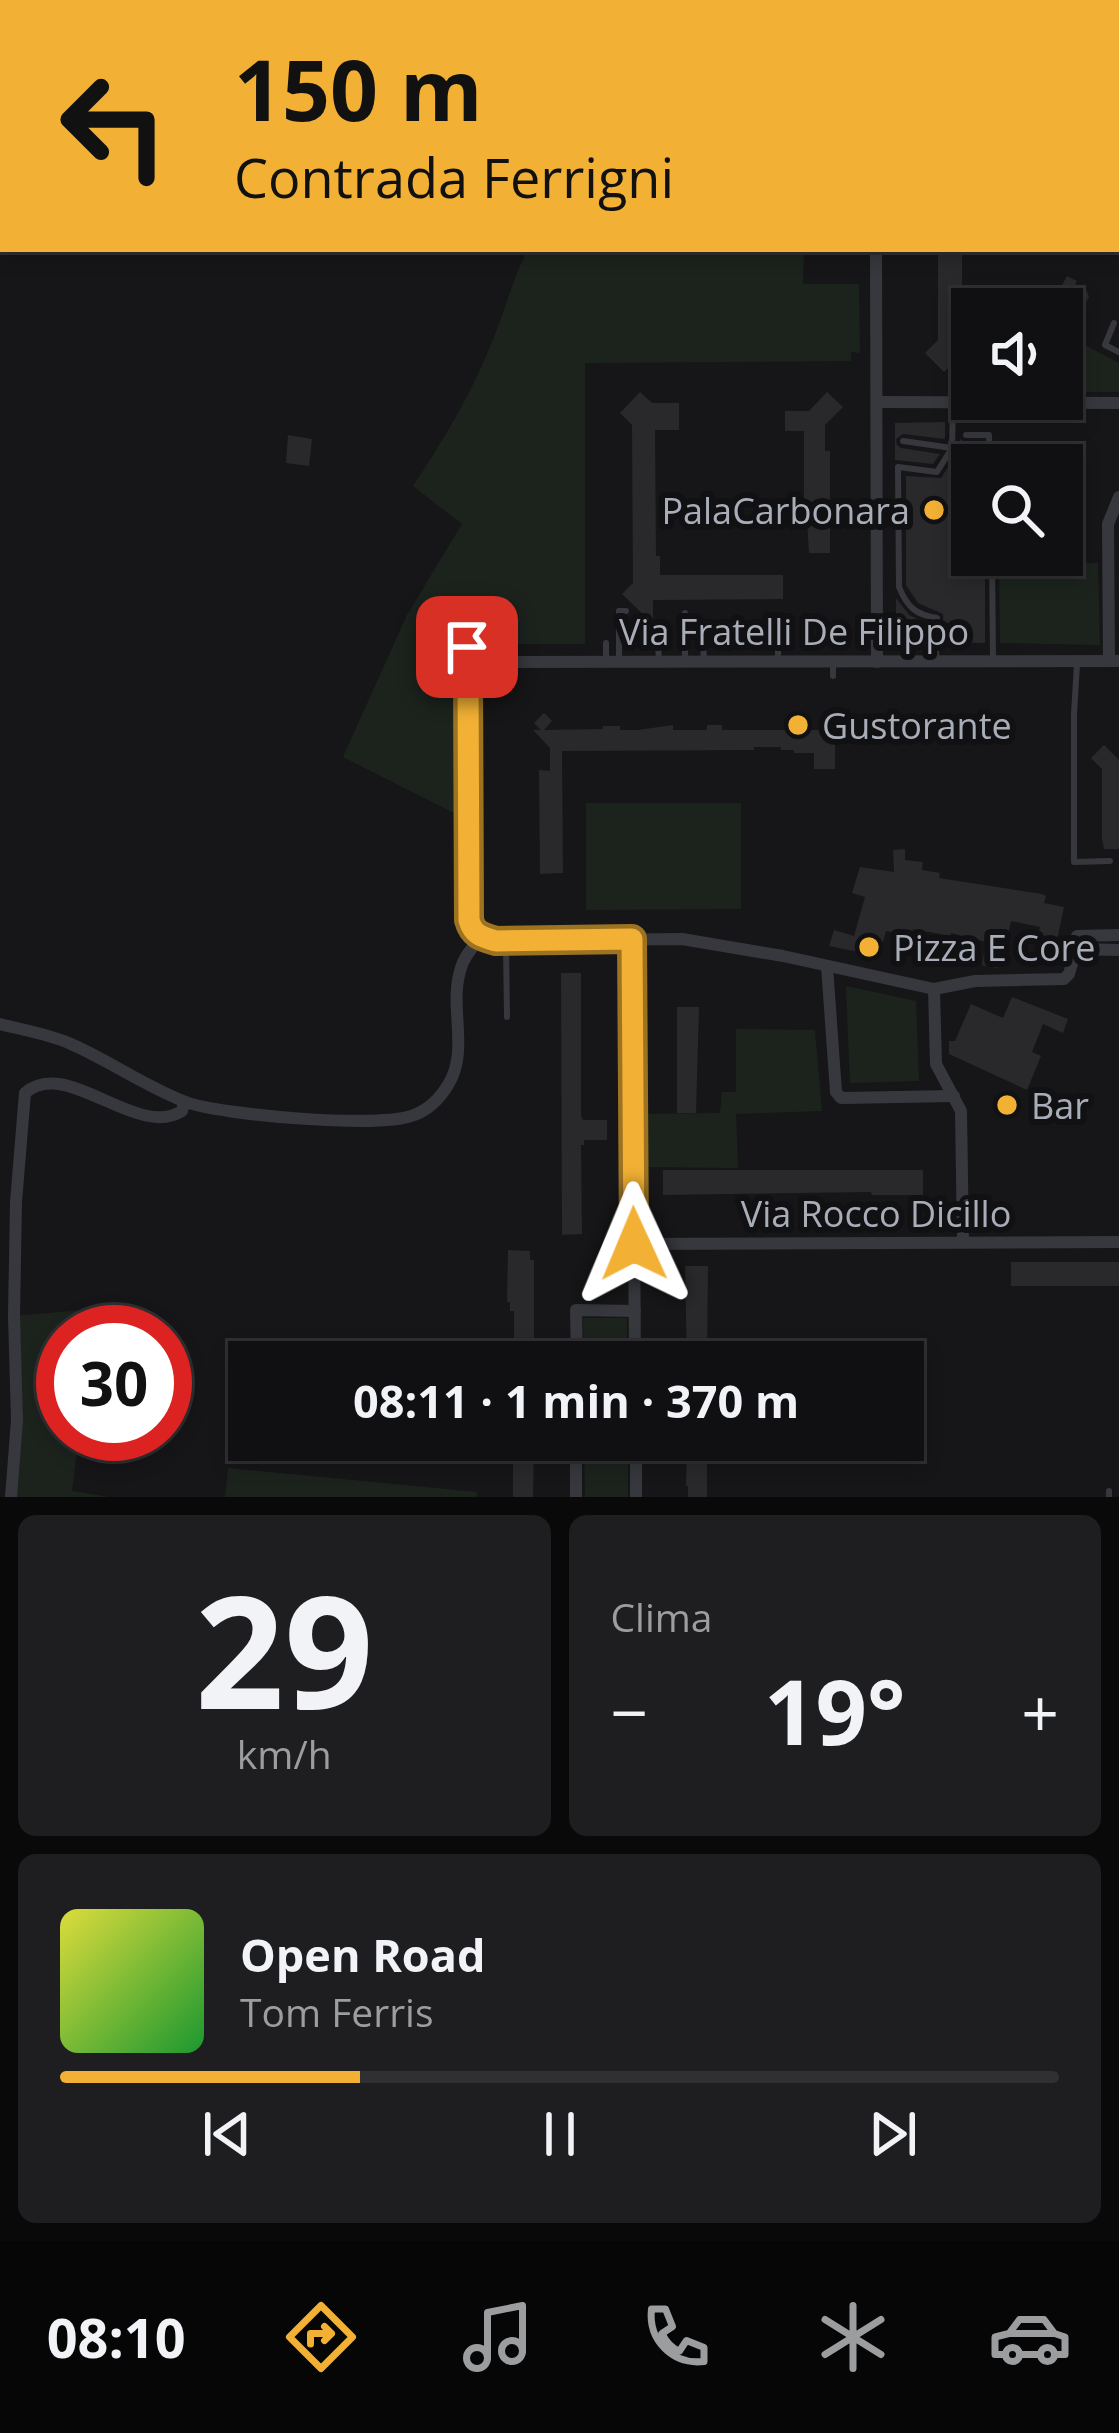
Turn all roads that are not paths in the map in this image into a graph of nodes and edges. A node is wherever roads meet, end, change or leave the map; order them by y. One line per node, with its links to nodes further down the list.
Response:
1 (876, 252): 4 (street)
2 (1114, 323): 3 (lane)
3 (1119, 352)
4 (877, 402): 5 (street); 28 (street)
5 (951, 402)
6 (1083, 403): 7 (street)
7 (1119, 403)
8 (966, 435): 10 (lane)
9 (903, 441): 11 (lane)
10 (989, 444)
11 (951, 448)
12 (951, 450): 24 (lane)
13 (1119, 497): 27 (street)
14 (992, 576): 25 (lane)
15 (626, 610): 30 (lane)
16 (685, 614): 22 (lane)
17 (606, 643): 30 (lane)
18 (658, 644): 30 (lane)
19 (703, 644): 23 (lane)
20 (778, 644): 31 (lane)
21 (467, 647): 29 (lane)
22 (685, 661): 23 (street, Via Fratelli De Filippo); 30 (street, Via Fratelli De Filippo)
23 (704, 661): 31 (street, Via Fratelli De Filippo)
24 (936, 661): 25 (street, Via Fratelli De Filippo); 28 (street, Via Fratelli De Filippo)
25 (993, 661): 26 (street, Via Fratelli De Filippo)
26 (1077, 661): 27 (street, Via Fratelli De Filippo); 32 (lane)
27 (1114, 661)
28 (877, 662): 31 (street, Via Fratelli De Filippo)
29 (471, 666): 30 (street, Via Fratelli De Filippo); 34 (street)
30 (625, 666)
31 (786, 666)
32 (1110, 861)
33 (1119, 935): 37 (street)
34 (481, 937): 36 (street); 44 (street)
35 (632, 939): 36 (street); 39 (street); 47 (street)
36 (506, 941): 41 (lane)
37 (1076, 949): 38 (street); 40 (street)
38 (1119, 950)
39 (826, 966): 40 (street); 43 (street)
40 (934, 989): 43 (street)
41 (507, 1018)
42 (4, 1025): 44 (street)
43 (954, 1096): 45 (street)
44 (184, 1102): 53 (street)
45 (963, 1241): 46 (street, Via Rocco Dicillo); 47 (street, Via Rocco Dicillo)
46 (1119, 1243)
47 (634, 1244): 48 (street)
48 (635, 1311): 49 (street); 50 (street)
49 (577, 1341)
50 (635, 1341)
51 (577, 1461): 54 (street)
52 (636, 1461): 55 (street)
53 (11, 1497)
54 (576, 1497)
55 (636, 1497)

